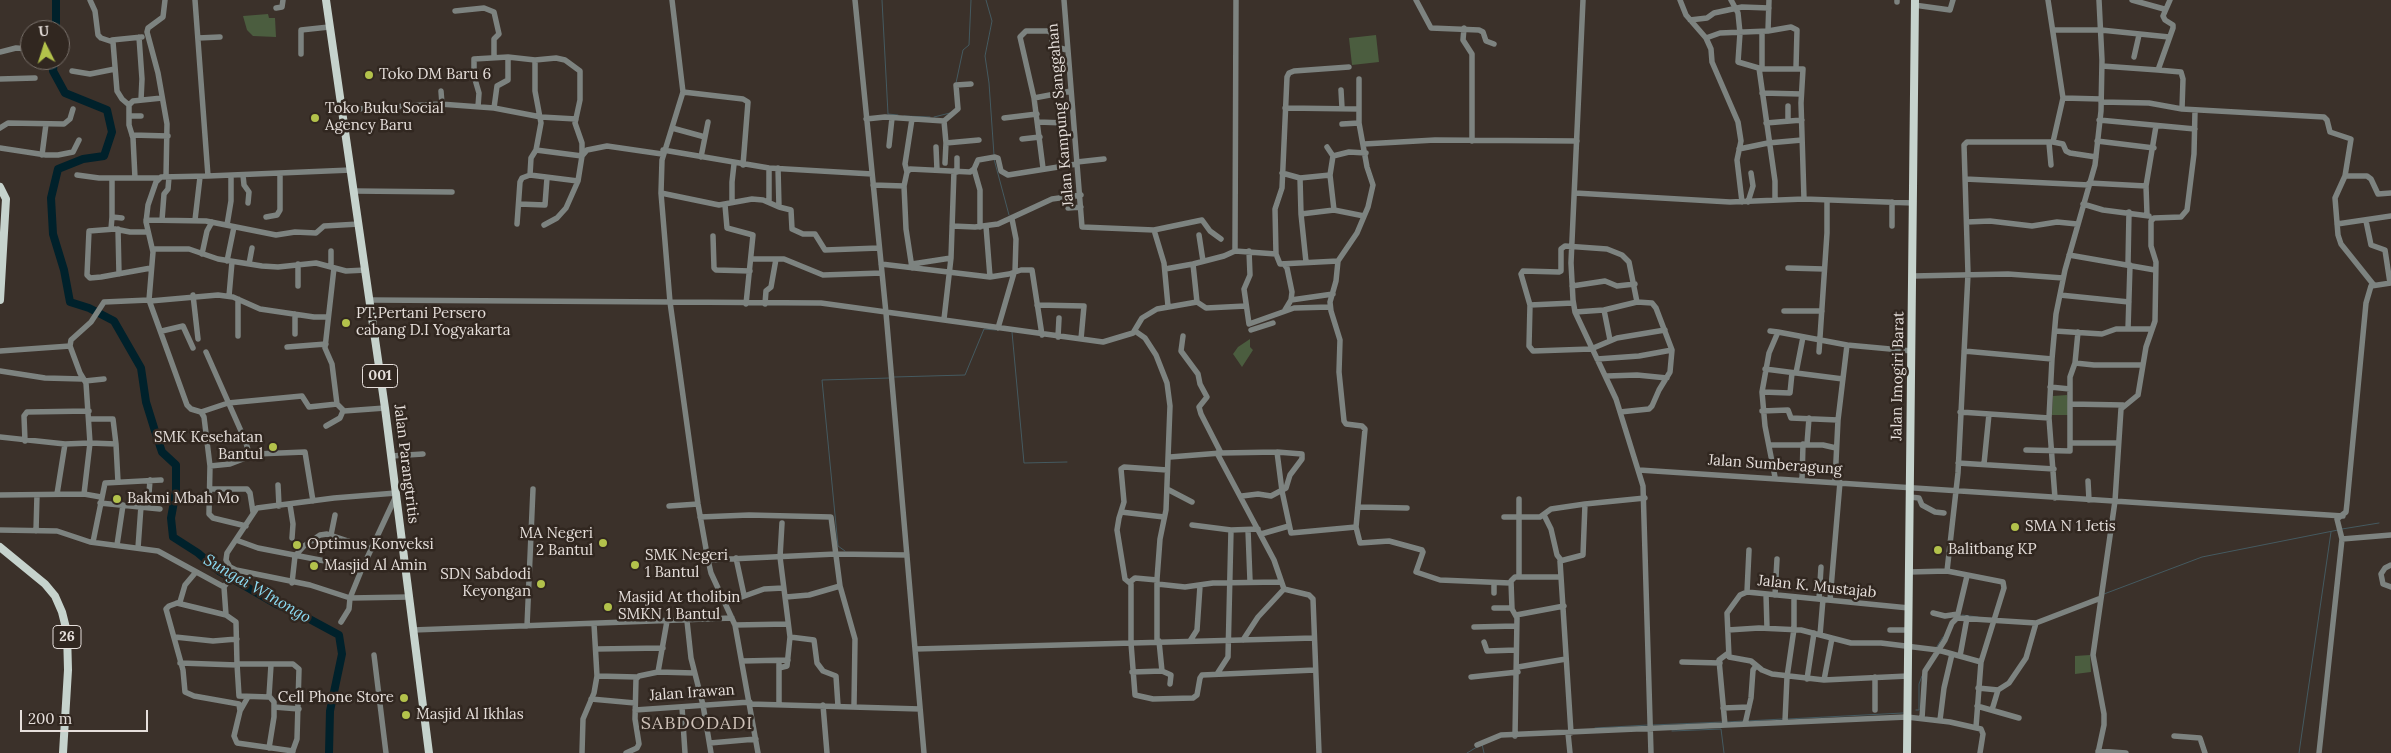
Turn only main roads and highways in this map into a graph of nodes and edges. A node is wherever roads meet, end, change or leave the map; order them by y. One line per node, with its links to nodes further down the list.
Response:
1 (326, 0): 7 (main road, Jalan Parangtritis / 001)
2 (1914, 3): 8 (main road, Jalan Imogiri Barat)
3 (0, 187): 4 (main road)
4 (0, 300)
5 (0, 547): 6 (main road, 26)
6 (62, 753)
7 (429, 753)
8 (1907, 753)

